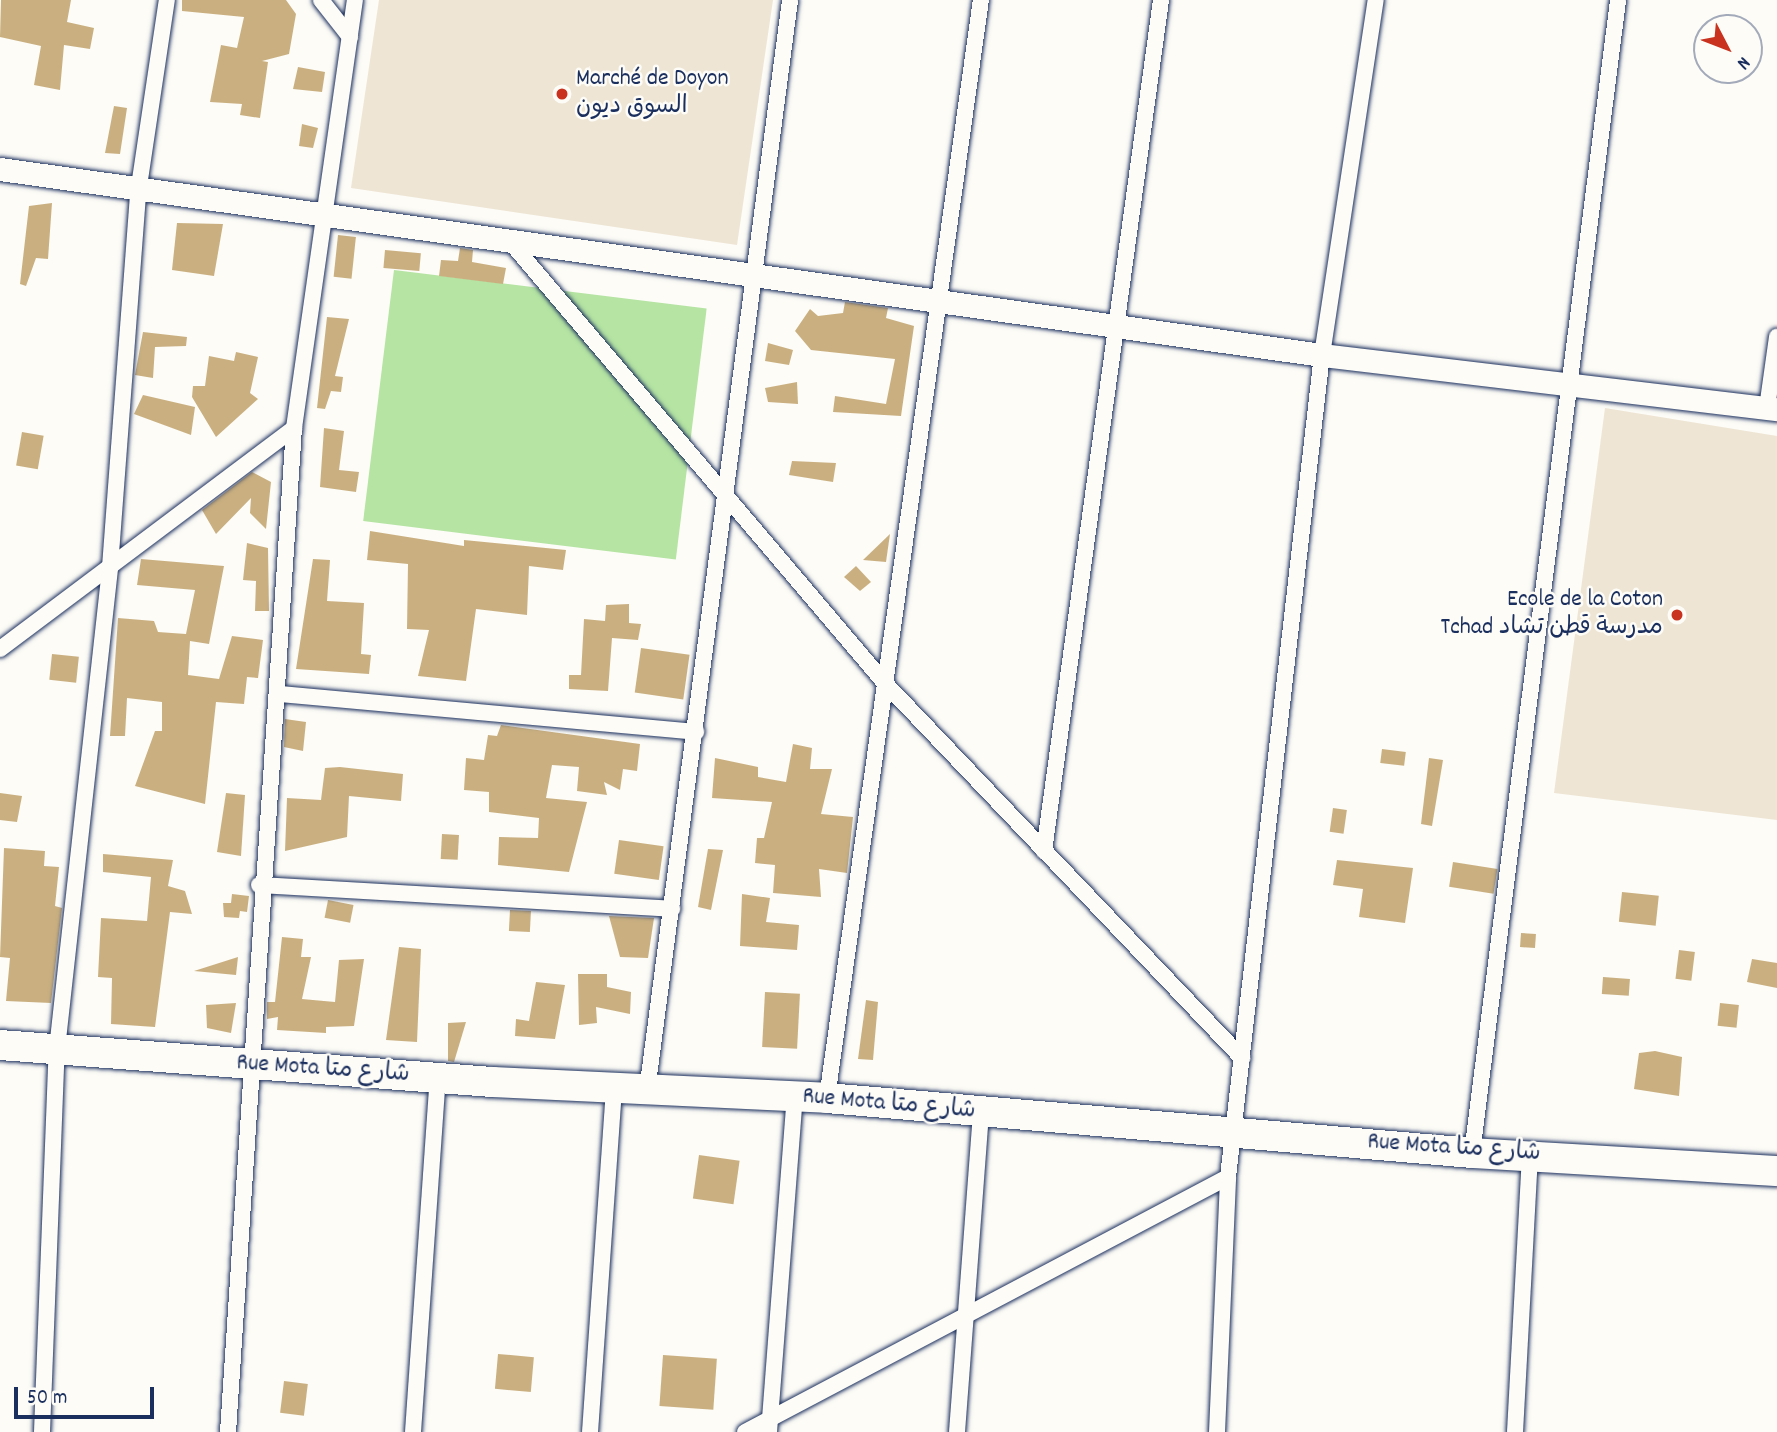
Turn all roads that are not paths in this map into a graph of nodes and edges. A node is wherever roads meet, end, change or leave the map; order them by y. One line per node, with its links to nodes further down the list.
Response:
1 (167, 0): 11 (street)
2 (321, 0): 9 (street)
3 (355, 0): 9 (street)
4 (981, 0): 15 (street)
5 (1161, 0): 16 (street)
6 (1376, 0): 18 (street)
7 (1618, 0): 19 (street)
8 (793, 2): 14 (street)
9 (350, 37): 12 (street)
10 (0, 169): 11 (street)
11 (138, 193): 12 (street); 23 (street)
12 (321, 218): 13 (street); 21 (street)
13 (513, 245): 14 (street); 22 (street)
14 (759, 276): 15 (street); 22 (street)
15 (943, 302): 16 (street); 25 (street)
16 (1116, 326): 18 (street); 28 (street)
17 (1777, 337): 20 (street)
18 (1322, 355): 19 (street); 33 (street)
19 (1565, 382): 20 (street); 42 (street)
20 (1772, 408)
21 (293, 428): 23 (street); 26 (street)
22 (729, 494): 25 (street); 27 (street)
23 (110, 567): 24 (street); 32 (street)
24 (0, 649)
25 (883, 681): 28 (street); 39 (street)
26 (279, 694): 27 (street); 29 (street)
27 (696, 732): 30 (street)
28 (1044, 851): 33 (street)
29 (259, 885): 30 (street); 34 (street)
30 (672, 909): 37 (street)
31 (0, 1045): 32 (highway, Rue Mota شارع متا)
32 (57, 1049): 34 (highway, Rue Mota شارع متا); 48 (street)
33 (1242, 1058): 41 (street)
34 (253, 1066): 35 (highway, Rue Mota شارع متا); 49 (street)
35 (438, 1078): 36 (highway, Rue Mota شارع متا); 50 (street)
36 (614, 1089): 37 (highway, Rue Mota شارع متا); 51 (street)
37 (647, 1091): 38 (highway, Rue Mota شارع متا)
38 (795, 1097): 39 (highway, Rue Mota شارع متا); 47 (street)
39 (827, 1098): 40 (highway, Rue Mota شارع متا)
40 (981, 1113): 41 (highway, Rue Mota شارع متا); 46 (street)
41 (1235, 1132): 42 (highway, Rue Mota شارع متا); 45 (street)
42 (1472, 1153): 43 (highway, Rue Mota شارع متا)
43 (1530, 1153): 44 (highway, Rue Mota شارع متا); 55 (street)
44 (1777, 1171)
45 (1228, 1177): 46 (street); 54 (street)
46 (965, 1316): 47 (street); 53 (street)
47 (770, 1424): 52 (street)
48 (42, 1432)
49 (228, 1432)
50 (413, 1432)
51 (590, 1432)
52 (745, 1432)
53 (957, 1432)
54 (1217, 1432)
55 (1516, 1432)

